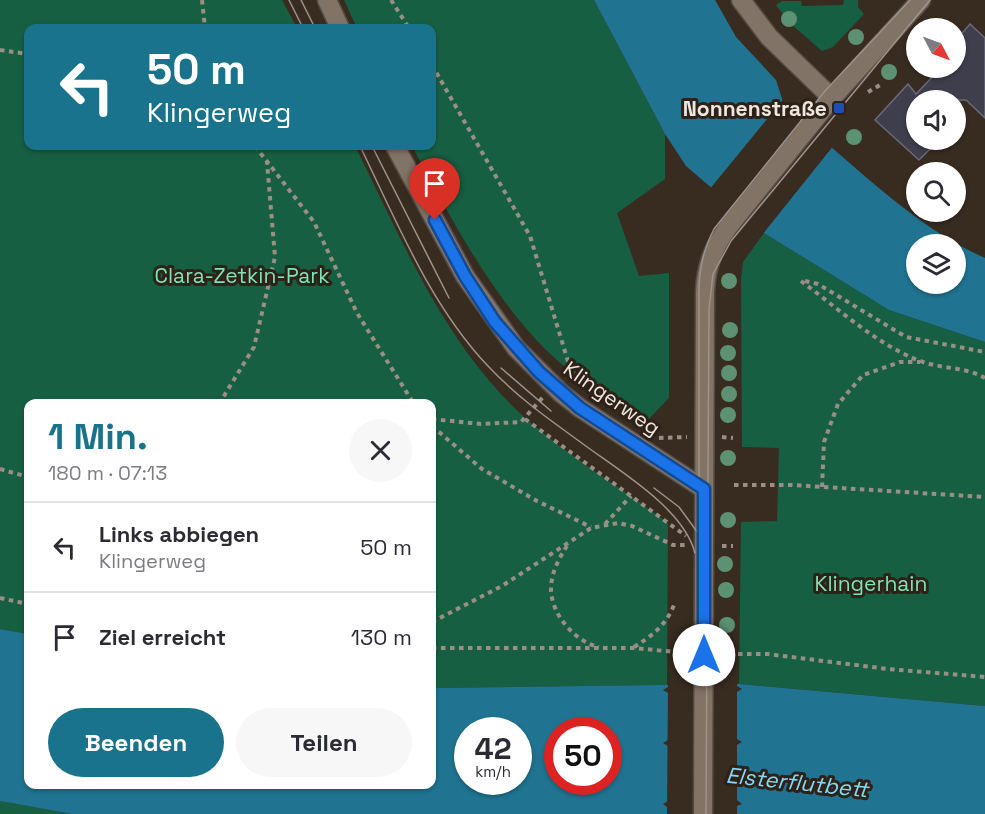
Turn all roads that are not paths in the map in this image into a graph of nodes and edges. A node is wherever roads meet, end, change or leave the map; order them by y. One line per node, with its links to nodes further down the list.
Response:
1 (327, 0): 4 (main road)
2 (741, 0): 5 (main road)
3 (921, 0): 5 (main road)
4 (338, 24)
5 (832, 98): 7 (main road)
6 (397, 150): 7 (main road, Klingerweg)
7 (704, 489): 8 (main road)
8 (702, 814)

